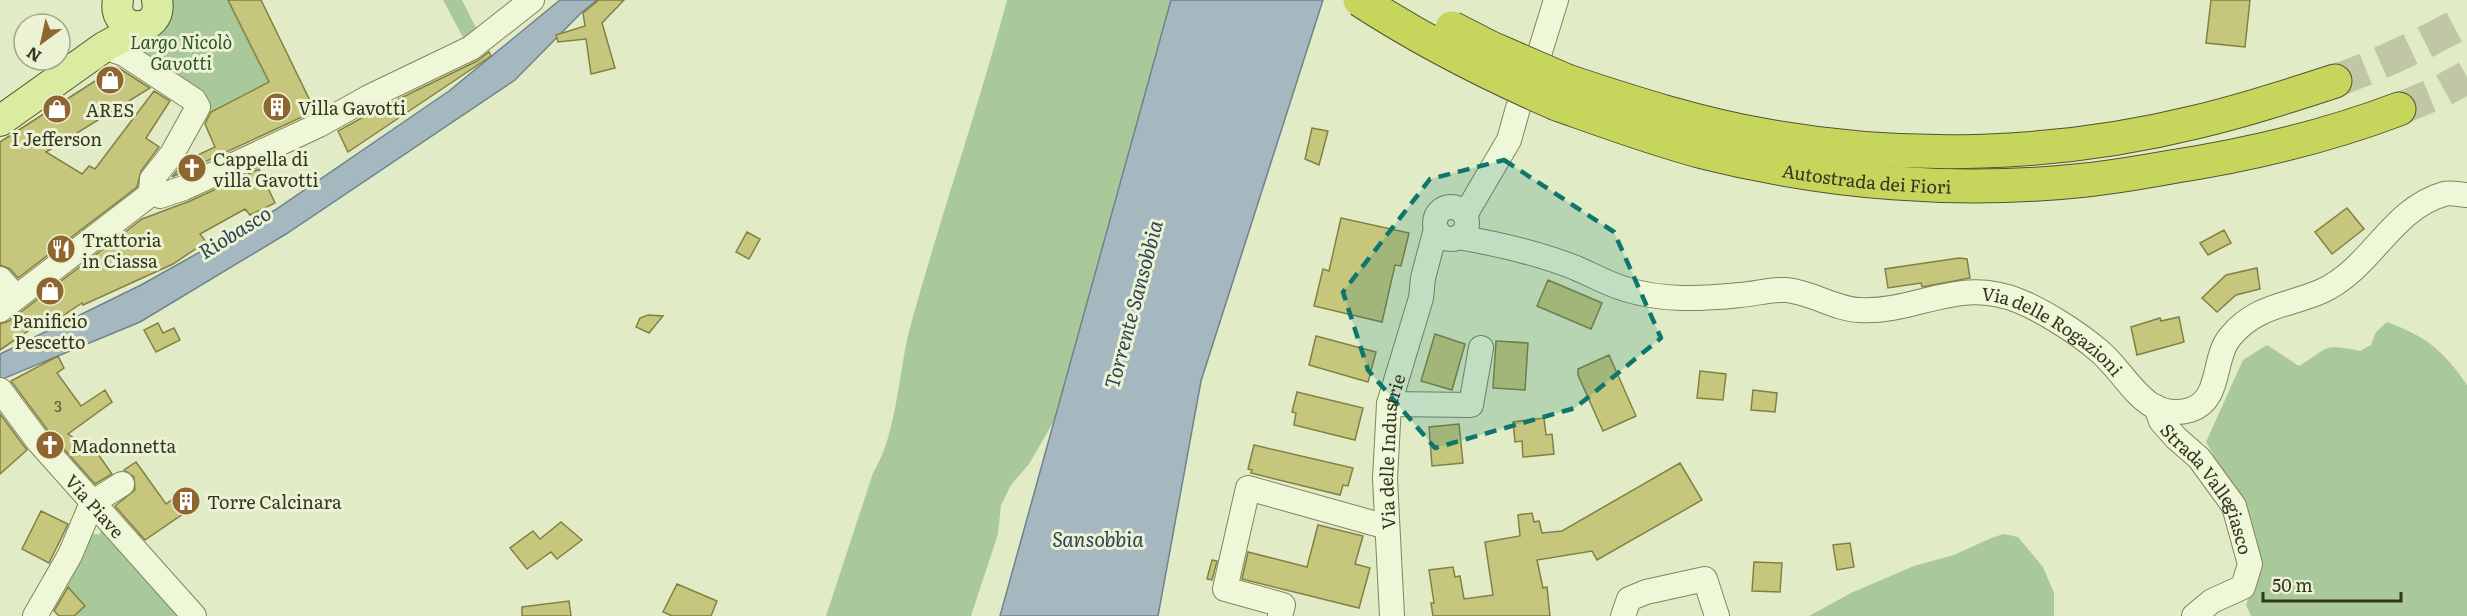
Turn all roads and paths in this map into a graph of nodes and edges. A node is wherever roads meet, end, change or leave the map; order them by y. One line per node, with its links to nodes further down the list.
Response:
1 (157, 0): 6 (main road)
2 (532, 0): 14 (street)
3 (1360, 0): 10 (highway, Autostrada dei Fiori, bridge)
4 (1402, 0): 10 (highway, Autostrada dei Fiori, bridge)
5 (1556, 0): 8 (street)
6 (127, 15): 7 (main road)
7 (104, 47): 13 (main road); 14 (street)
8 (1539, 55)
9 (2335, 81): 10 (highway, Autostrada dei Fiori)
10 (1562, 92): 11 (highway, Autostrada dei Fiori)
11 (2399, 109)
12 (1516, 114): 16 (street, Via delle Industrie)
13 (0, 121)
14 (152, 193): 17 (street)
15 (2467, 195): 21 (street)
16 (1455, 224): 20 (street, Via delle Industrie); 21 (street, Via delle Rogazioni)
17 (5, 295)
18 (1481, 348): 20 (street)
19 (0, 390): 23 (street, Via Piave)
20 (1389, 404): 24 (street, Via delle Industrie)
21 (2156, 407): 31 (street, Strada Vallegiasco)
22 (122, 484): 23 (street)
23 (92, 503): 25 (street); 26 (street, Via Piave)
24 (1388, 527): 27 (street); 28 (street, Via delle Industrie)
25 (35, 616)
26 (194, 616)
27 (1280, 616)
28 (1392, 616)
29 (1623, 616): 30 (street)
30 (1717, 616)
31 (2194, 616)

